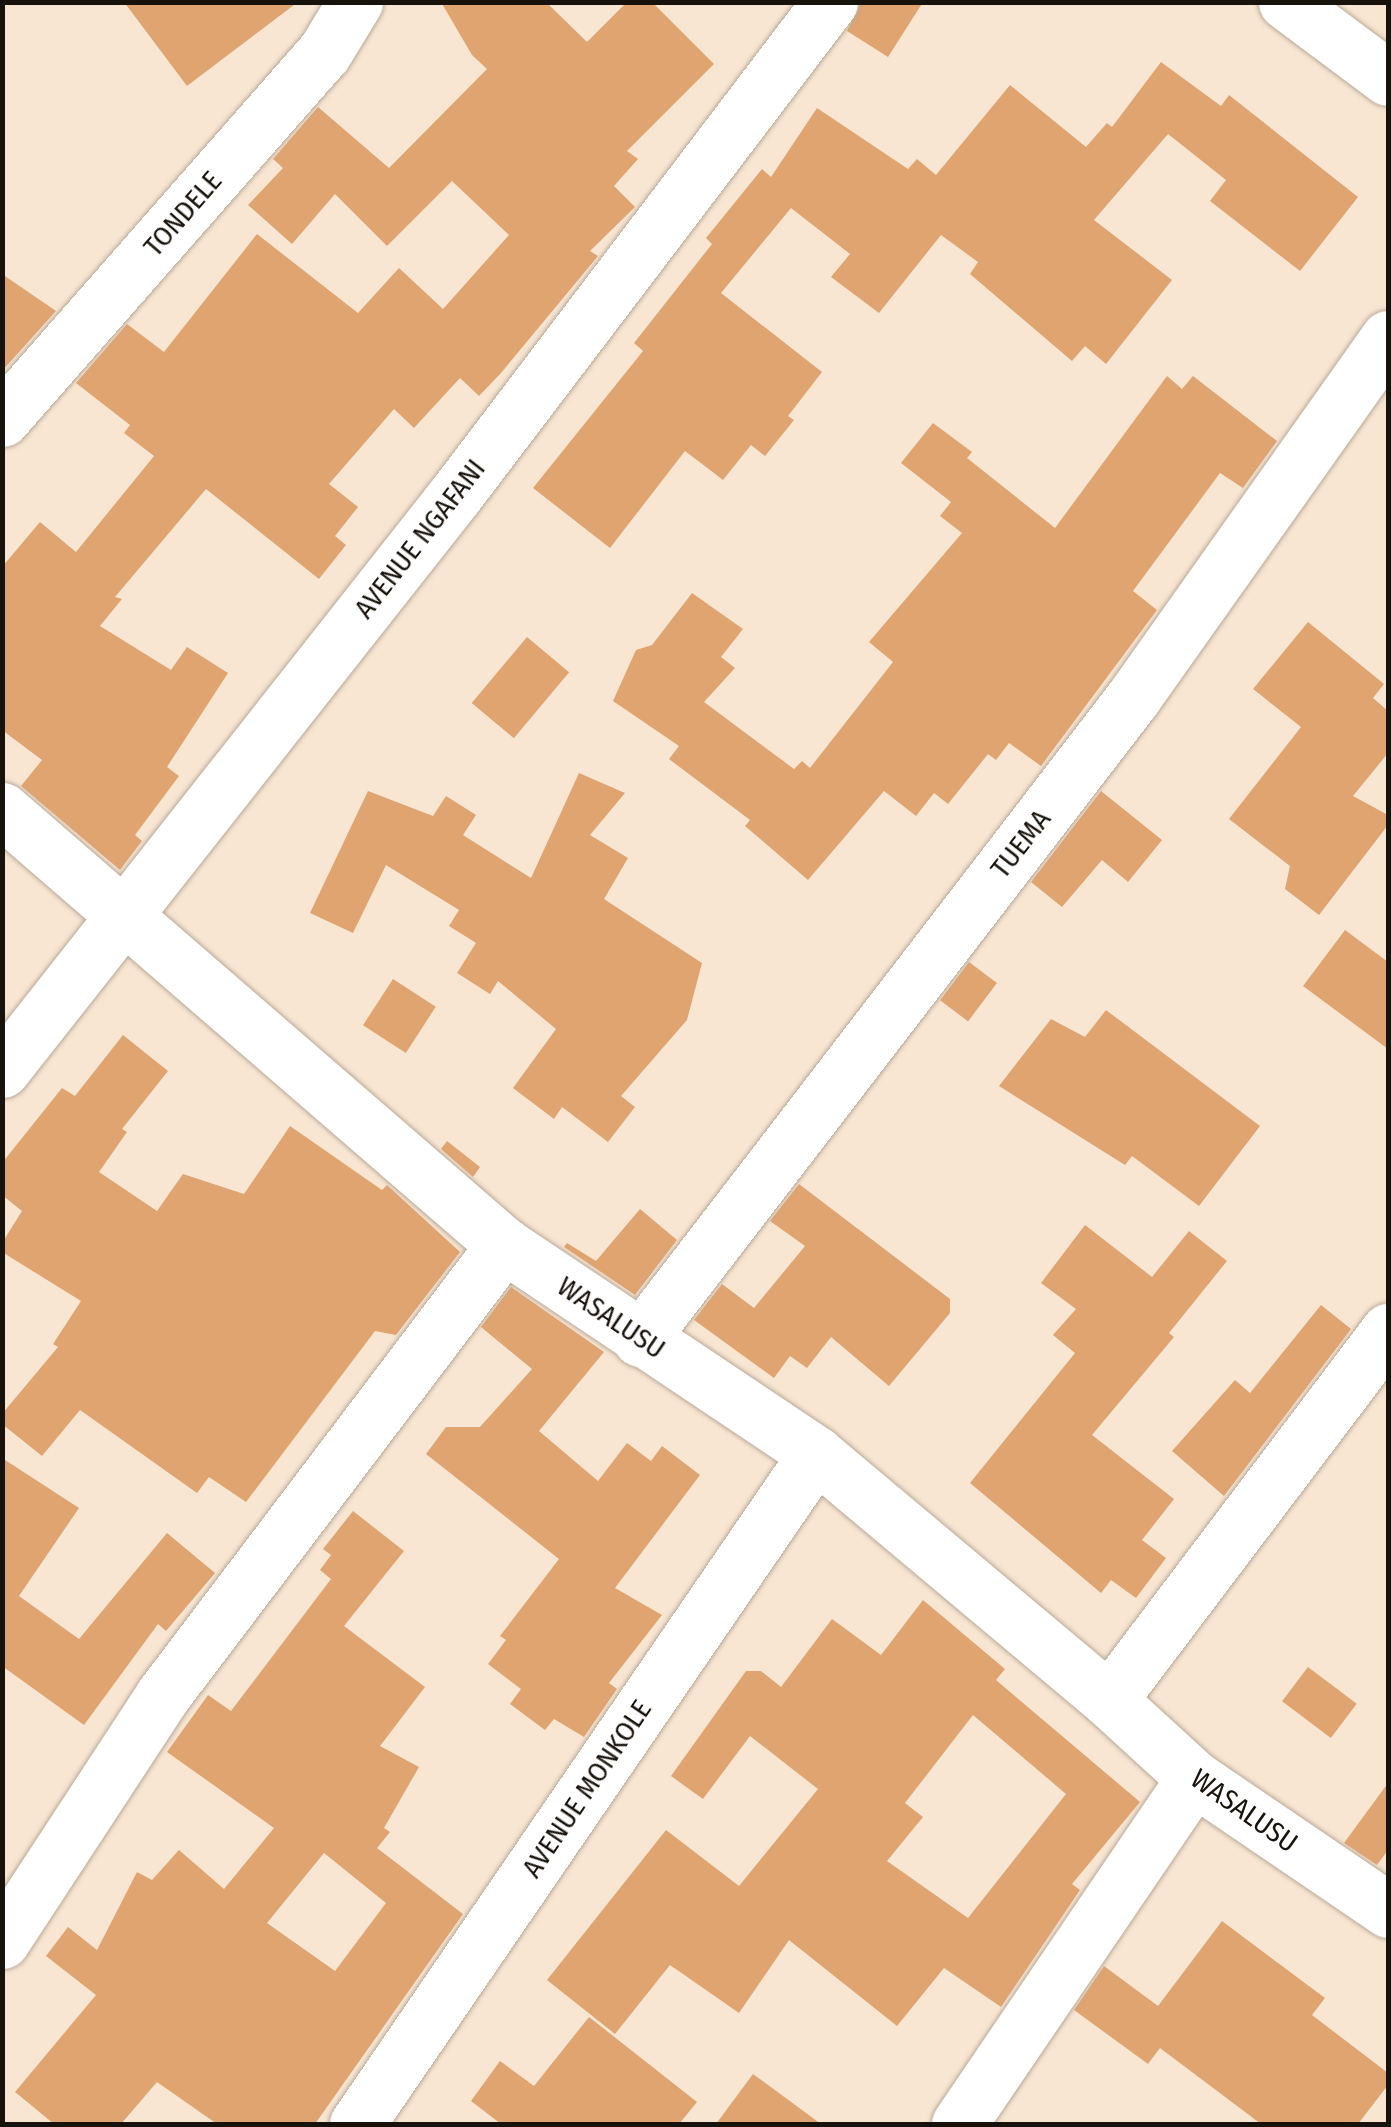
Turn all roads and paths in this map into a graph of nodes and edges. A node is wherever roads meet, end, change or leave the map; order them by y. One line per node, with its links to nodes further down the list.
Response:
1 (355, 2): 6 (street, TONDELE)
2 (830, 2): 8 (street, AVENUE NGAFANI)
3 (1286, 2): 4 (street)
4 (1388, 78)
5 (1388, 338): 12 (street, TUEMA)
6 (2, 418)
7 (2, 810): 8 (street, WASALUSU)
8 (126, 918): 9 (street, AVENUE NGAFANI); 10 (street, WASALUSU)
9 (2, 1070)
10 (504, 1245): 12 (street, WASALUSU); 17 (street)
11 (1388, 1331): 14 (street)
12 (640, 1339): 13 (street, WASALUSU)
13 (816, 1454): 14 (street, WASALUSU); 18 (street, AVENUE MONKOLE)
14 (1109, 1700): 15 (street, WASALUSU)
15 (1194, 1778): 16 (street, WASALUSU); 19 (street)
16 (1388, 1910)
17 (2, 1941)
18 (358, 2124)
19 (959, 2124)

